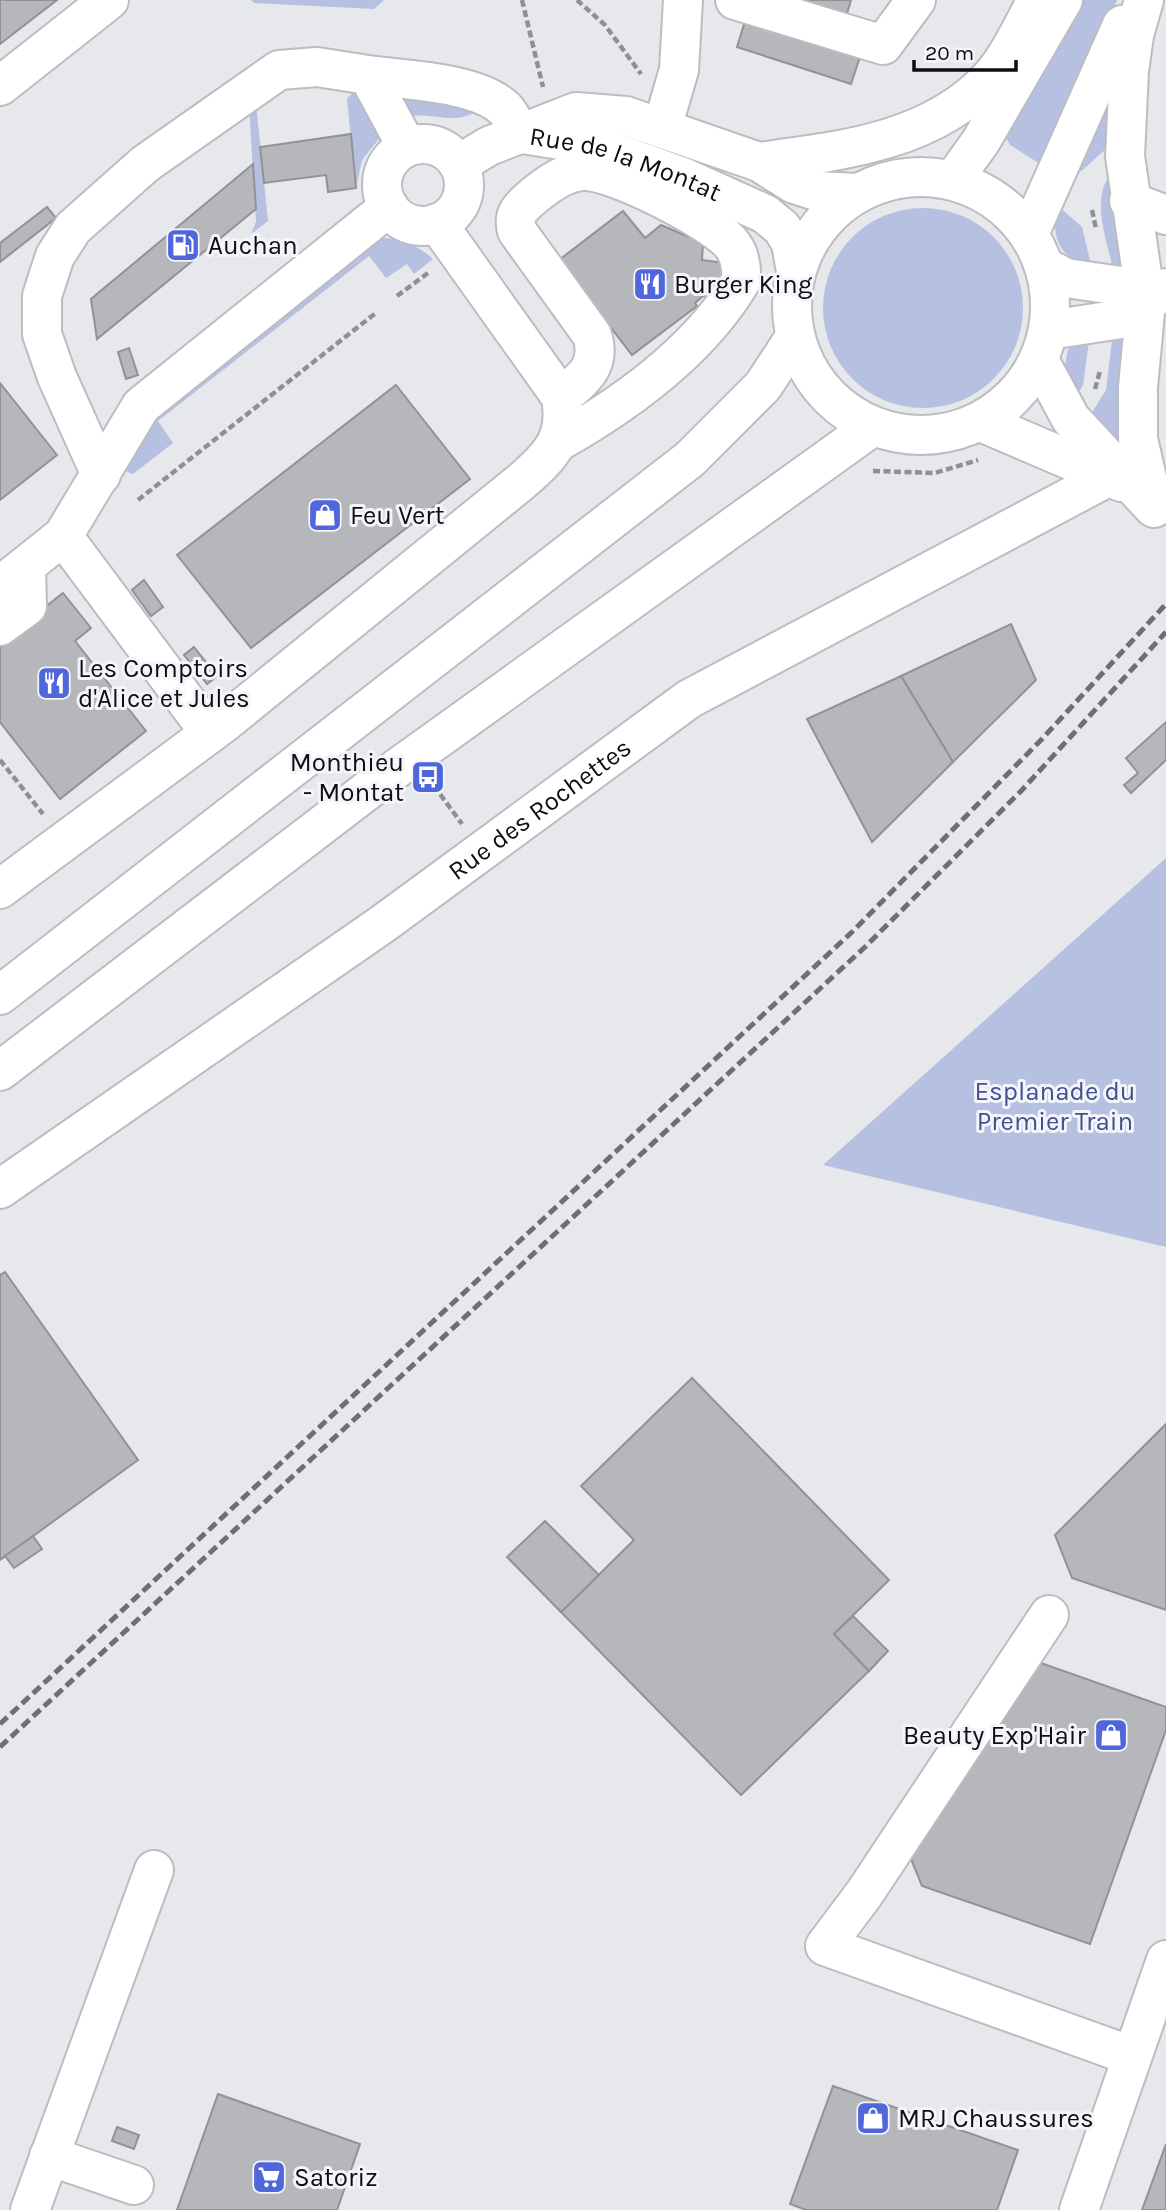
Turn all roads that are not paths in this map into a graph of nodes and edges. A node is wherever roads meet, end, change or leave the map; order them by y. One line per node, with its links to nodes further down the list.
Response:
1 (109, 0): 10 (main road)
2 (683, 0): 11 (main road, Rue de la Montat)
3 (736, 0): 4 (main road)
4 (916, 0)
5 (1037, 0): 14 (main road, Rue de la Montat)
6 (1063, 0): 16 (main road)
7 (1131, 0): 22 (main road)
8 (1144, 0): 18 (main road)
9 (368, 75): 12 (main road); 13 (main road); 31 (main road)
10 (0, 86)
11 (662, 128): 12 (main road, Rue de la Montat); 14 (main road, Rue de la Montat)
12 (520, 134): 15 (main road); 23 (main road, Rue de la Montat)
13 (407, 147): 15 (main road); 19 (main road)
14 (759, 162): 17 (main road, Rue de la Montat)
15 (459, 164): 21 (main road)
16 (953, 180): 17 (main road); 22 (main road)
17 (858, 193): 23 (main road)
18 (1129, 201): 20 (main road); 24 (main road)
19 (389, 207): 21 (main road); 31 (main road)
20 (1166, 215)
21 (438, 223): 27 (main road)
22 (1037, 250): 24 (main road); 26 (main road)
23 (796, 271): 25 (main road)
24 (1156, 295): 26 (main road); 33 (main road)
25 (795, 337): 28 (main road); 39 (main road)
26 (1044, 345): 29 (main road); 33 (main road)
27 (561, 397): 30 (main road); 30 (main road)
28 (872, 427): 29 (main road); 40 (main road)
29 (984, 440): 32 (main road)
30 (558, 442): 37 (main road)
31 (101, 475): 34 (main road)
32 (1108, 477): 33 (main road); 41 (main road, Rue des Rochettes)
33 (1160, 515)
34 (64, 536): 35 (main road); 37 (main road)
35 (13, 576): 36 (main road)
36 (0, 626)
37 (210, 733): 38 (main road)
38 (12, 882)
39 (0, 995)
40 (0, 1071)
41 (0, 1189)
42 (1049, 1615): 45 (main road)
43 (154, 1870): 46 (main road)
44 (1166, 1960): 45 (main road)
45 (1132, 2056): 49 (main road)
46 (49, 2156): 47 (main road); 48 (main road)
47 (134, 2185)
48 (30, 2210)
49 (1079, 2210)

